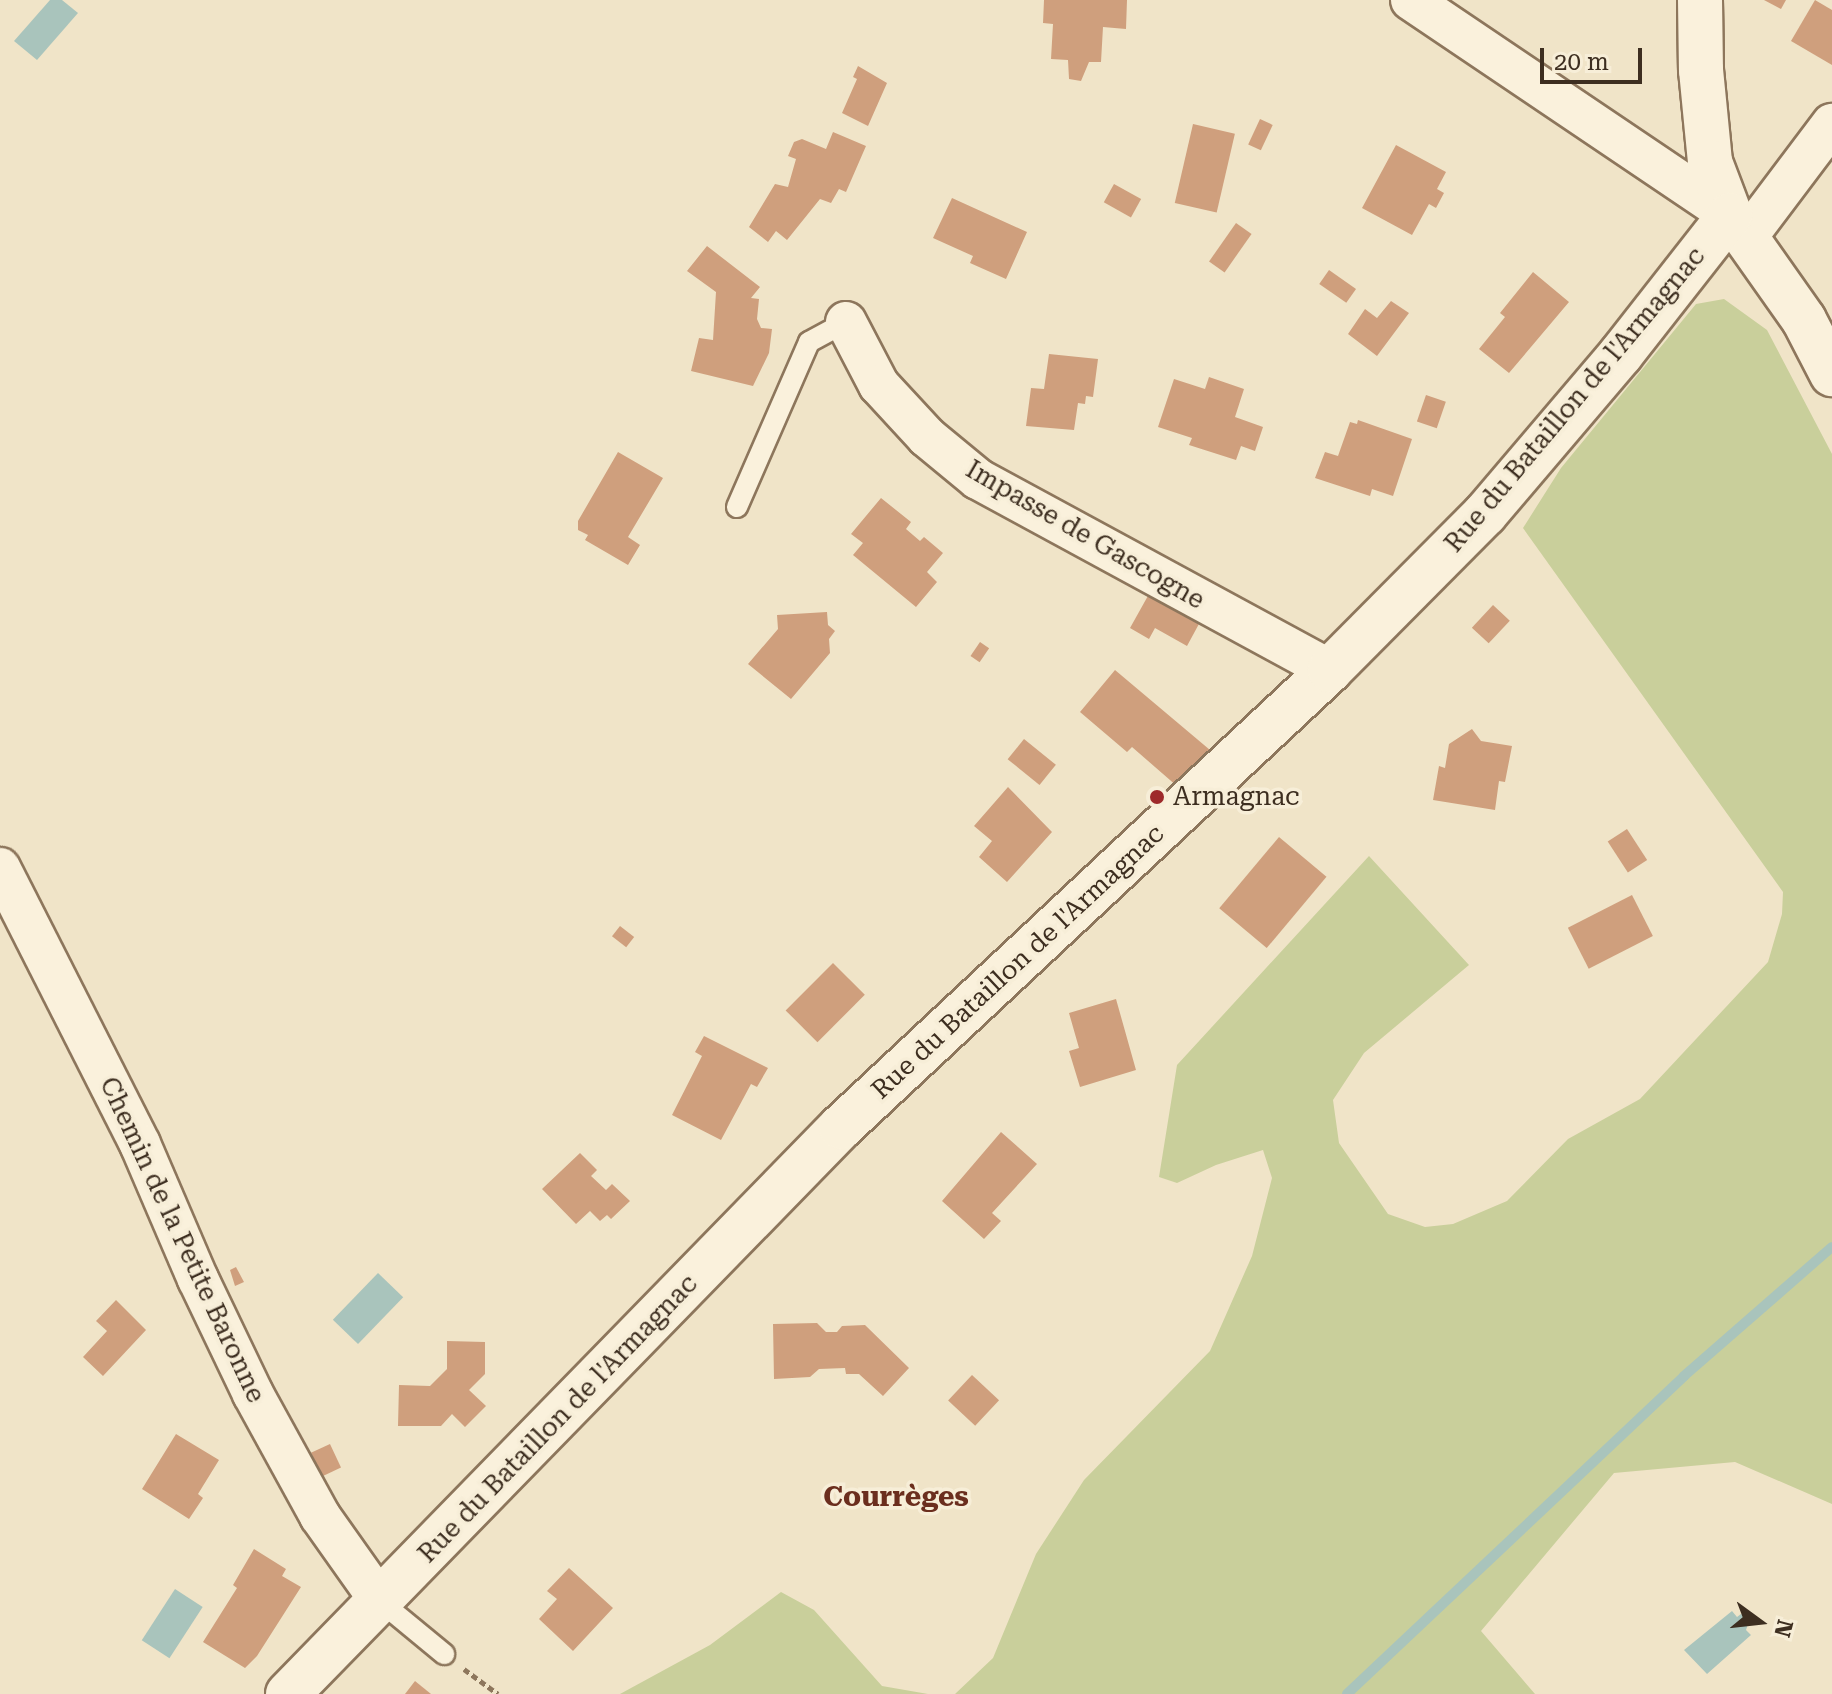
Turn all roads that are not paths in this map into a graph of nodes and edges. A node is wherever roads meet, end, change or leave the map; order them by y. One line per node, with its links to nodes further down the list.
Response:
1 (1411, 0): 4 (street)
2 (1700, 0): 4 (street)
3 (1832, 124): 4 (street)
4 (1738, 226): 6 (street); 8 (street, Rue du Bataillon de l'Armagnac)
5 (846, 322): 7 (lane); 8 (street, Impasse de Gascogne)
6 (1832, 374)
7 (737, 507)
8 (1330, 670): 10 (street, Rue du Bataillon de l'Armagnac)
9 (0, 868): 10 (street, Chemin de la Petite Baronne)
10 (381, 1602): 11 (lane); 12 (street, Rue du Bataillon de l'Armagnac)
11 (444, 1654)
12 (288, 1694)

